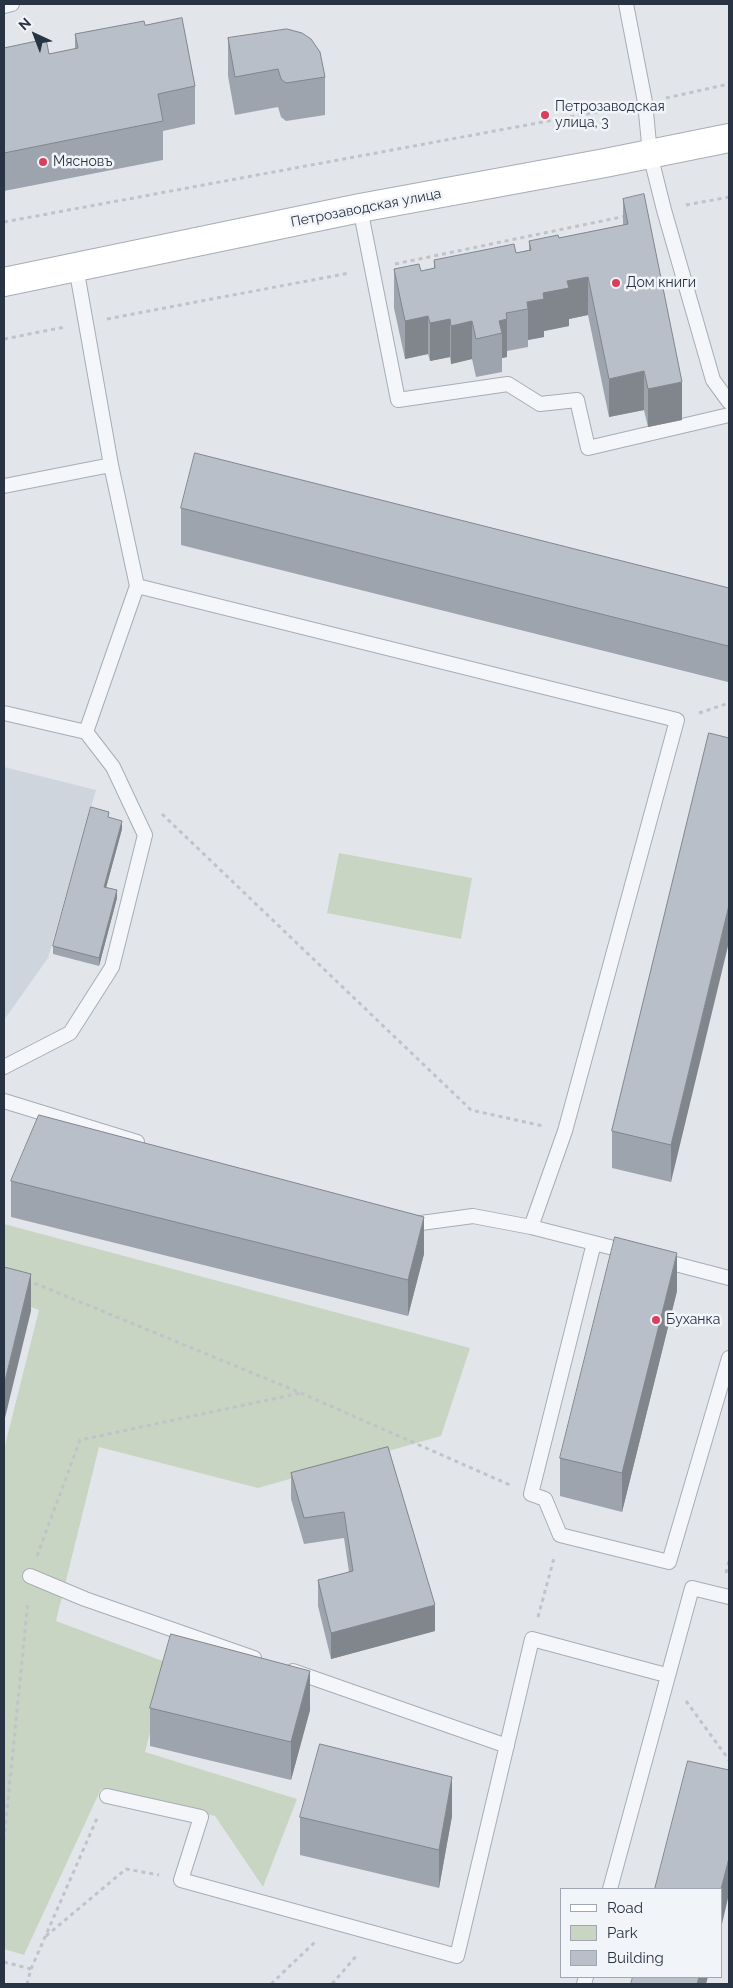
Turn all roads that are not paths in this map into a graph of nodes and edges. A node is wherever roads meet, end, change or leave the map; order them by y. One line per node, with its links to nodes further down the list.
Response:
1 (12, 4): 3 (lane)
2 (626, 4): 5 (lane)
3 (4, 6)
4 (729, 138): 5 (main road, Петрозаводская улица)
5 (650, 154): 6 (main road, Петрозаводская улица); 9 (lane)
6 (360, 208): 7 (main road, Петрозаводская улица); 10 (lane)
7 (76, 267): 8 (main road, Петрозаводская улица); 11 (lane)
8 (4, 282)
9 (729, 402)
10 (729, 415)
11 (111, 464): 12 (lane); 13 (lane)
12 (4, 486)
13 (137, 586): 15 (lane); 20 (lane)
14 (4, 713): 15 (lane)
15 (86, 732): 16 (lane)
16 (4, 1067)
17 (4, 1101): 18 (lane)
18 (154, 1147)
19 (390, 1220): 20 (lane)
20 (531, 1228): 21 (lane)
21 (594, 1243): 22 (lane); 23 (lane)
22 (729, 1278)
23 (729, 1358)
24 (30, 1576): 26 (lane)
25 (729, 1598): 28 (lane)
26 (264, 1661)
27 (282, 1667): 29 (lane)
28 (666, 1675): 29 (lane); 31 (lane)
29 (507, 1746): 30 (lane)
30 (107, 1796)
31 (610, 1888)

